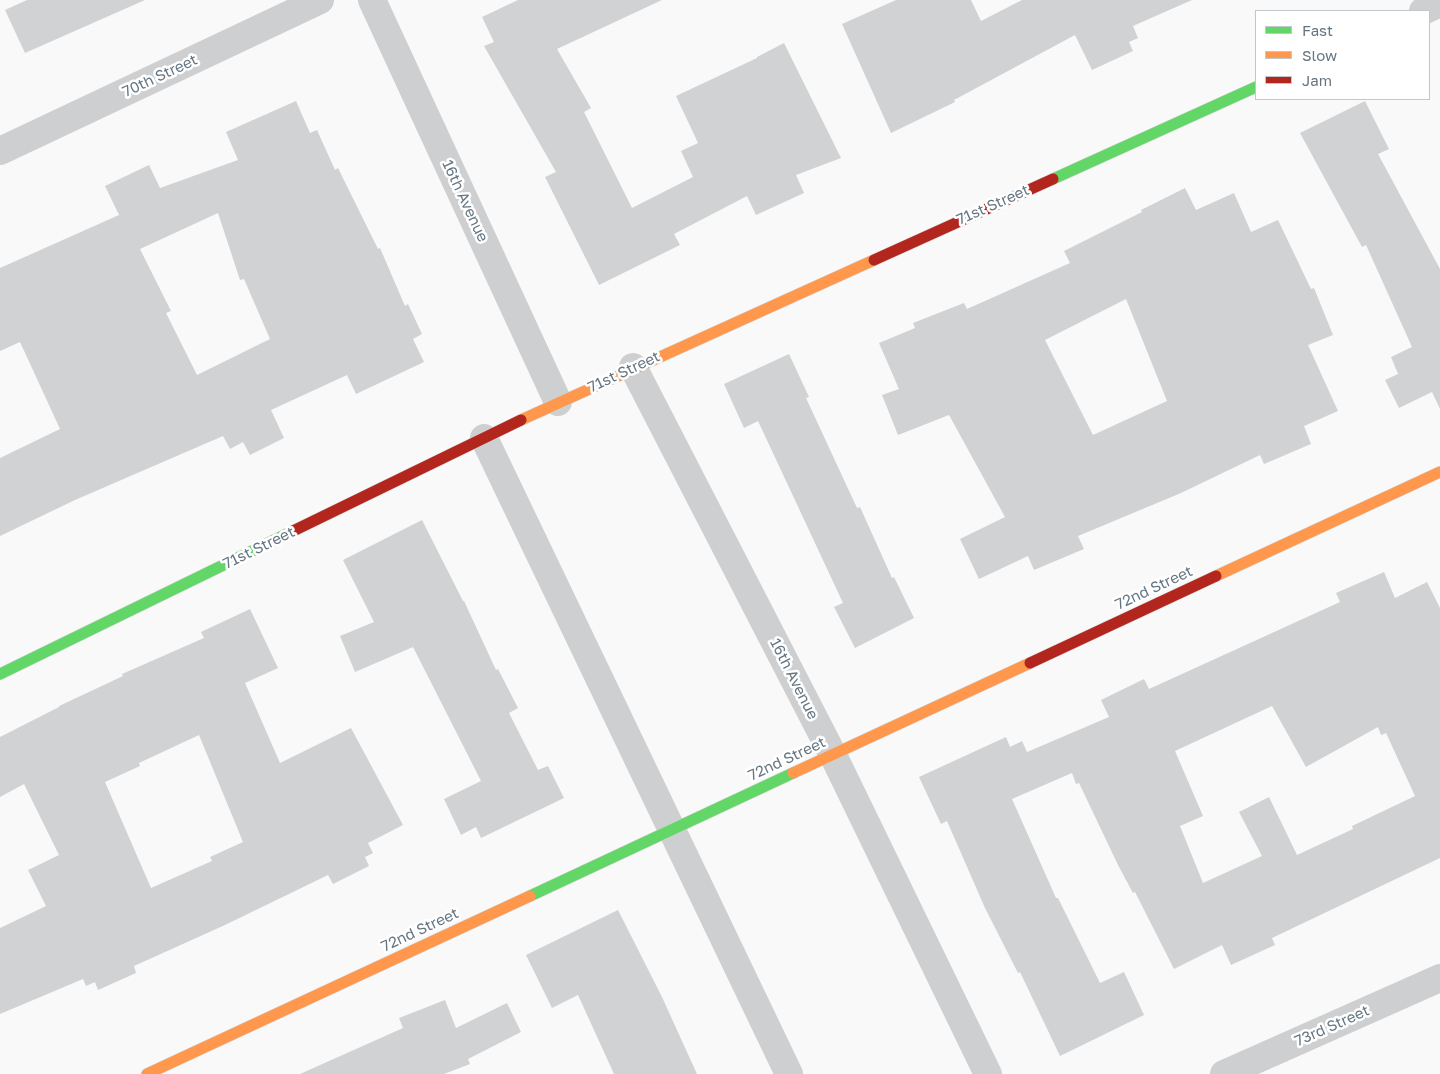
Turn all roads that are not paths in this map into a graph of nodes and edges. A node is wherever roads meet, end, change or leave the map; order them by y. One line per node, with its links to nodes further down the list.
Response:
1 (320, 0): 6 (street, 70th Street)
2 (372, 0): 8 (street, 16th Avenue)
3 (1440, 3): 4 (street)
4 (1425, 10)
5 (1255, 86): 7 (street, 71st Street)
6 (0, 151)
7 (634, 367): 8 (street, 71st Street); 12 (street, 16th Avenue)
8 (558, 402): 9 (street, 71st Street)
9 (484, 438): 11 (street, 71st Street); 13 (street)
10 (1440, 472): 12 (street, 72nd Street)
11 (0, 674)
12 (833, 755): 13 (street, 72nd Street); 17 (street, 16th Avenue)
13 (673, 829): 15 (street, 72nd Street); 16 (street)
14 (1440, 978): 18 (street, 73rd Street)
15 (147, 1074)
16 (790, 1074)
17 (988, 1074)
18 (1224, 1074)

